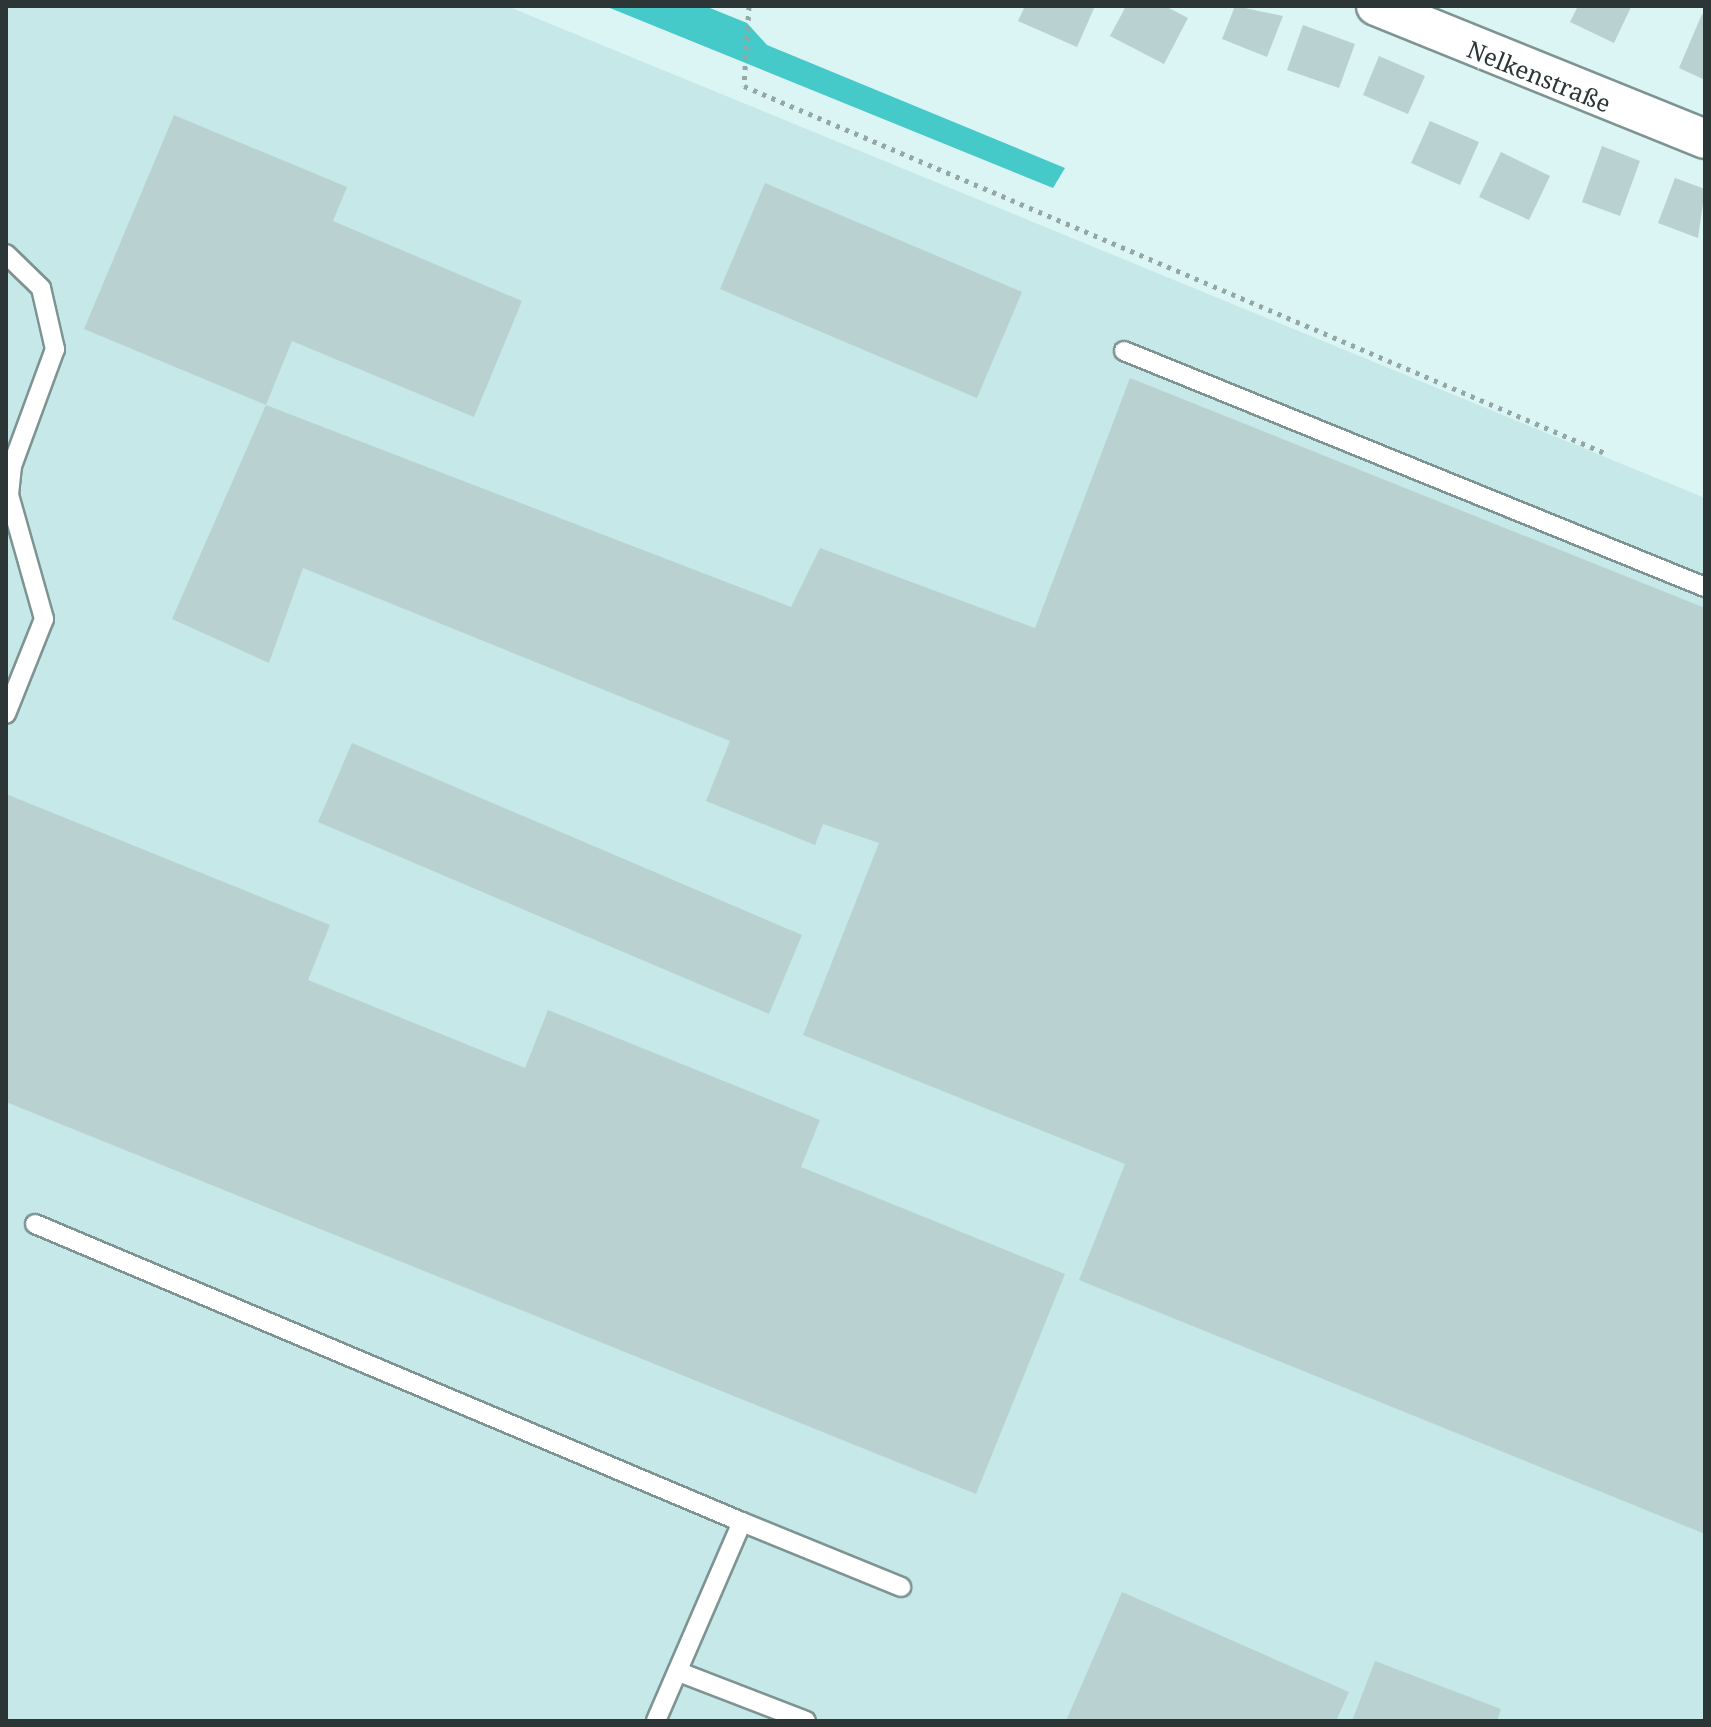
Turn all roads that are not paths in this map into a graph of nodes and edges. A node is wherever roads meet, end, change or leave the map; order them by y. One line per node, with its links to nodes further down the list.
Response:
1 (1376, 6): 2 (street, Nelkenstraße)
2 (1705, 139)
3 (6, 254): 6 (lane)
4 (1124, 351): 5 (lane)
5 (1705, 587)
6 (6, 714)
7 (35, 1224): 8 (lane)
8 (742, 1522): 9 (lane); 10 (lane)
9 (901, 1587)
10 (679, 1672): 11 (lane); 12 (lane)
11 (656, 1721)
12 (806, 1721)

